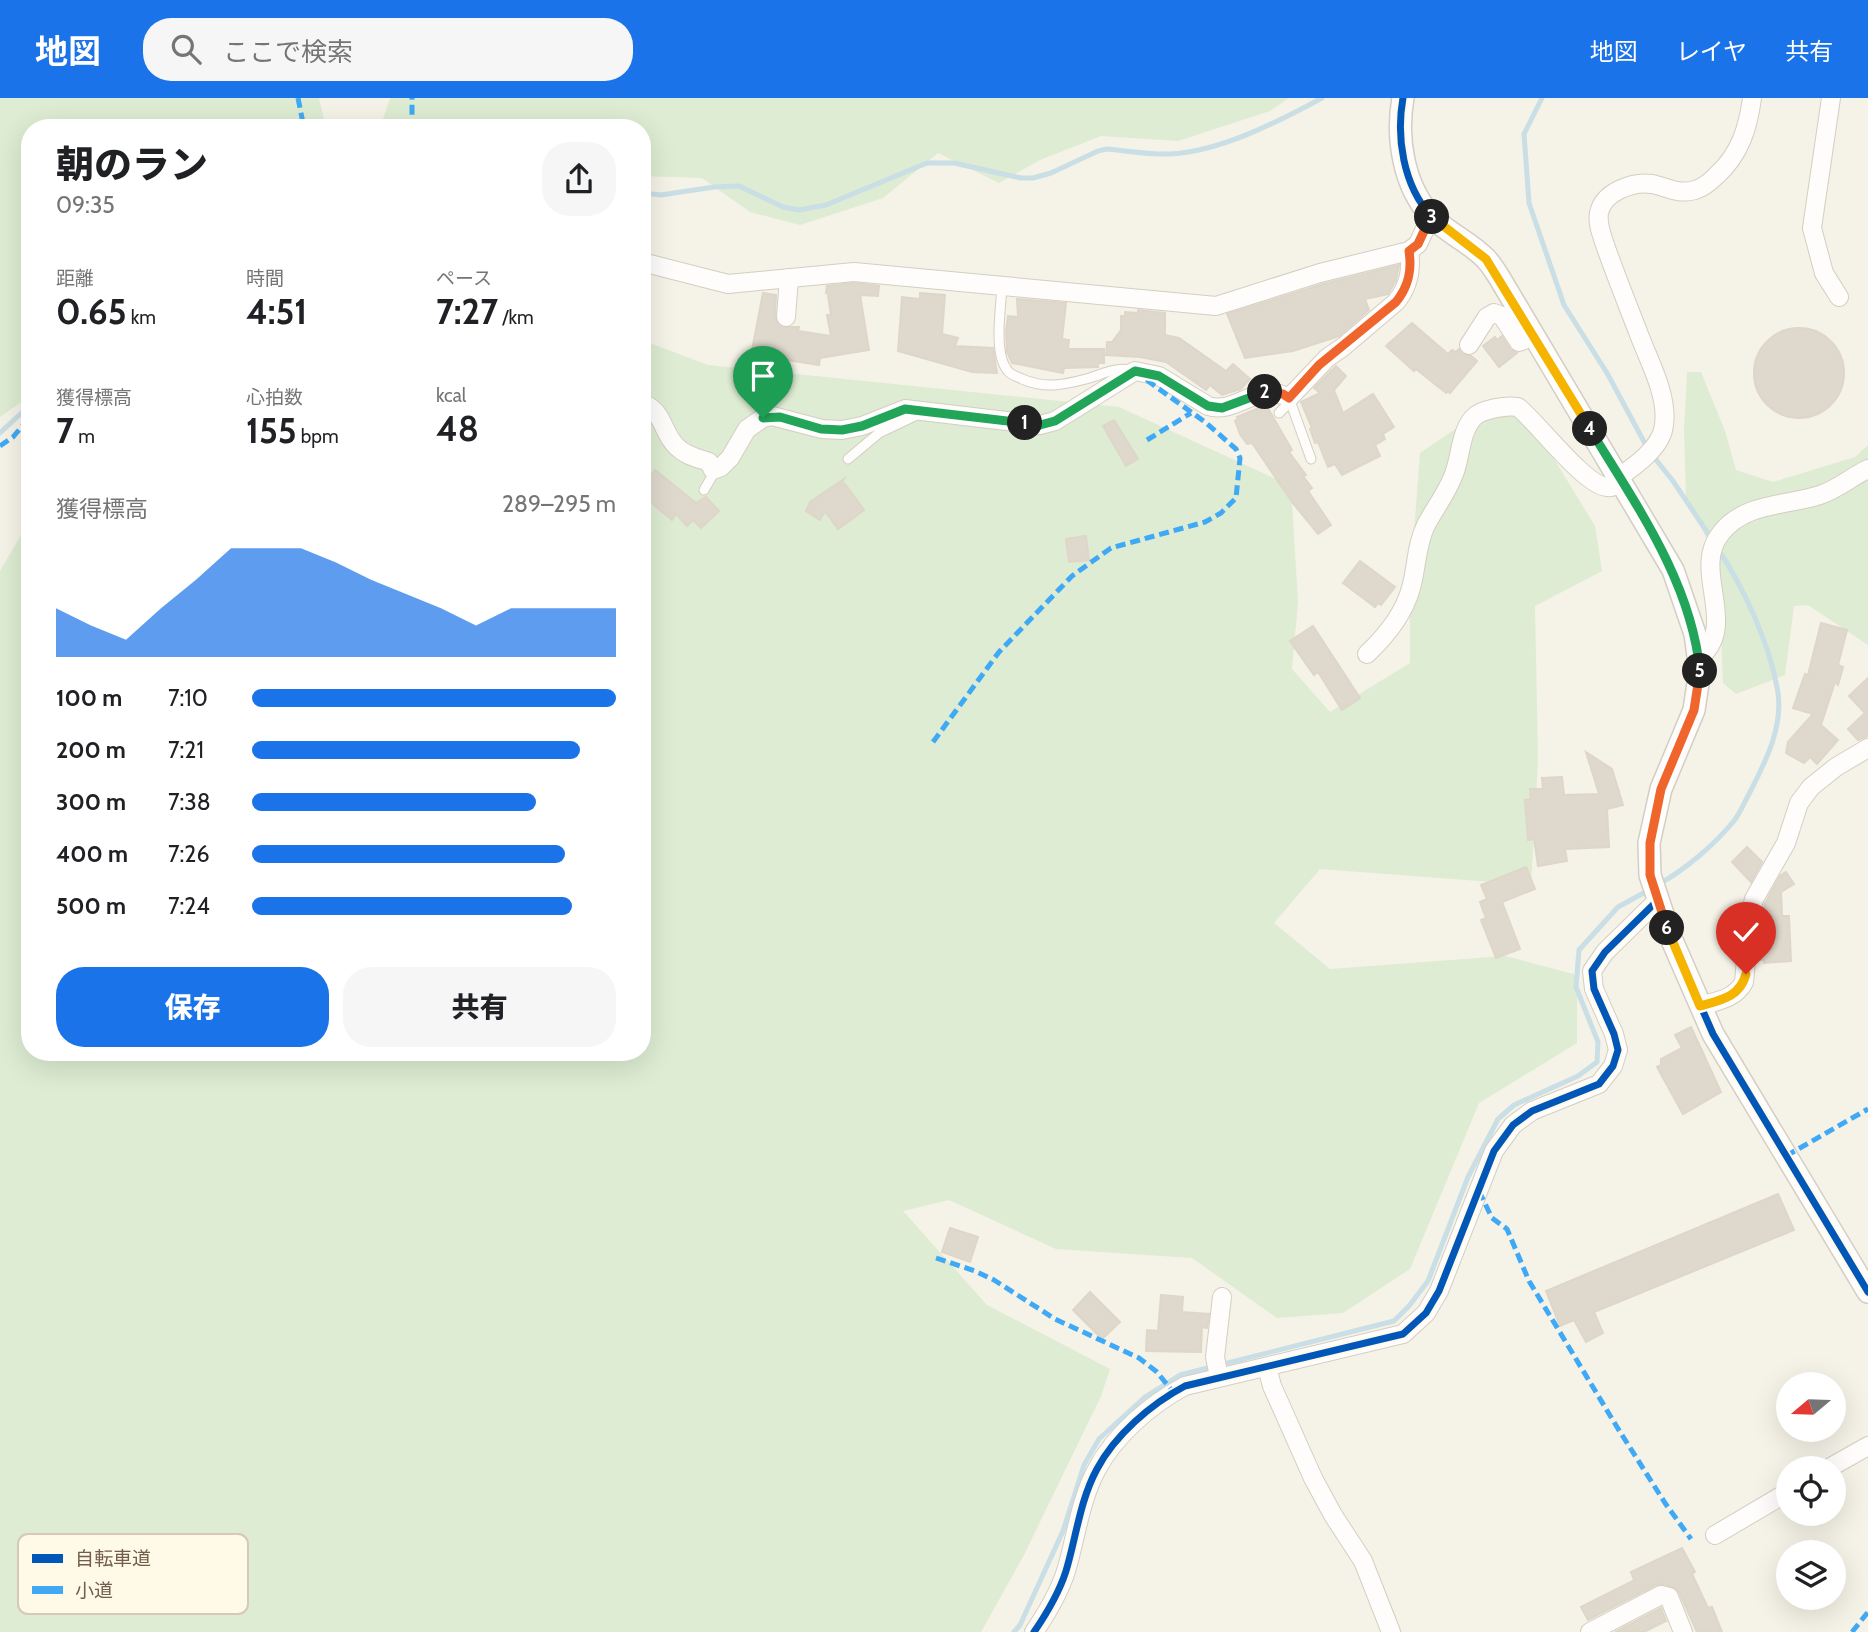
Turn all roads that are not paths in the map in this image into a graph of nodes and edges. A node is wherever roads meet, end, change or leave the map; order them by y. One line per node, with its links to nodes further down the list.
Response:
1 (1403, 98): 4 (street)
2 (1752, 98): 22 (street)
3 (1831, 98): 9 (street)
4 (1431, 216): 5 (street); 11 (street)
5 (1409, 251): 8 (street); 14 (street)
6 (651, 264): 7 (street)
7 (789, 278): 8 (street); 10 (street)
8 (1002, 286): 13 (lane)
9 (1839, 298)
10 (786, 317)
11 (1534, 336): 12 (street); 22 (street)
12 (1469, 345)
13 (1135, 371): 14 (street); 16 (street)
14 (1289, 398): 17 (lane); 19 (lane)
15 (651, 408): 21 (street)
16 (930, 413): 18 (lane); 21 (street)
17 (1279, 413)
18 (849, 459)
19 (1311, 459)
20 (1868, 469): 25 (street)
21 (713, 470): 23 (lane)
22 (1620, 480): 24 (street); 25 (street)
23 (704, 490)
24 (1367, 654)
25 (1698, 659): 27 (street)
26 (1868, 748): 28 (street)
27 (1654, 888): 28 (street); 31 (street)
28 (1700, 1006): 29 (street)
29 (1868, 1292)
30 (1222, 1297): 32 (street)
31 (1267, 1367): 32 (street); 38 (street)
32 (1219, 1377): 37 (street)
33 (1868, 1446): 34 (street)
34 (1846, 1458)
35 (1776, 1499): 36 (street)
36 (1715, 1535)
37 (1034, 1632)
38 (1391, 1632)
39 (1590, 1632): 40 (street)
40 (1683, 1632)

